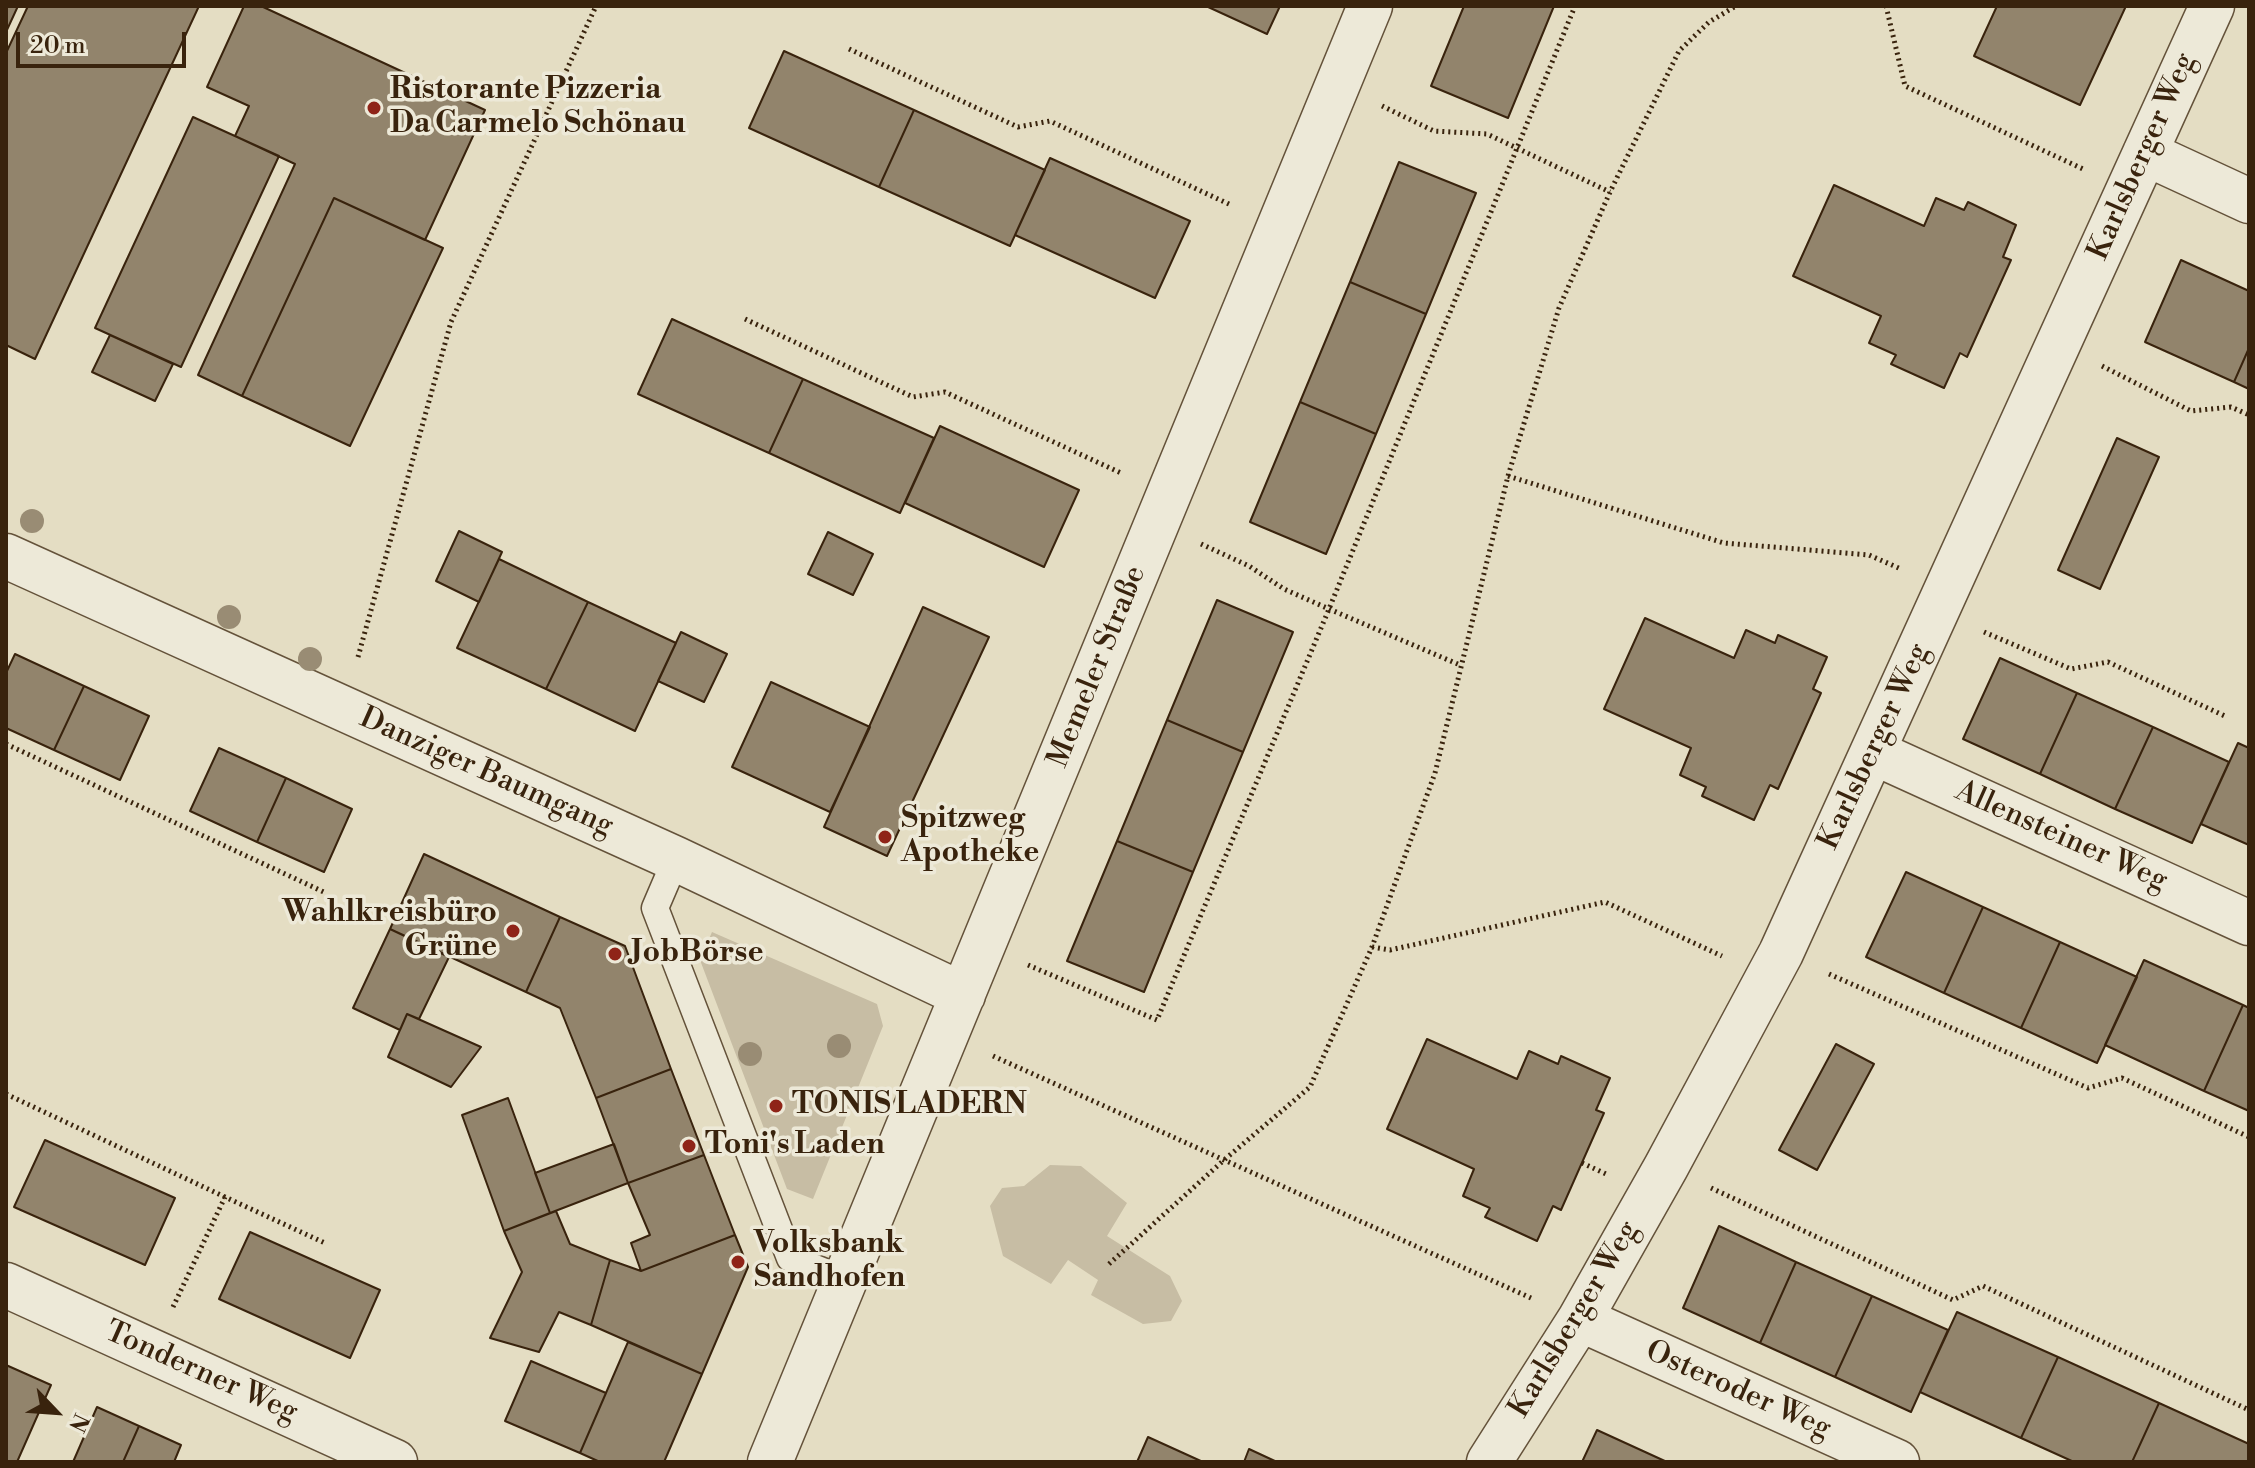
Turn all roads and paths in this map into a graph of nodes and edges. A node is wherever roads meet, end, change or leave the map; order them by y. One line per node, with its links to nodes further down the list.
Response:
1 (596, 6): 23 (path)
2 (1370, 6): 8 (street, Memeler Straße)
3 (1575, 6): 9 (path)
4 (1736, 6): 11 (path)
5 (1886, 6): 10 (path)
6 (2212, 6): 10 (street, Karlsberger Weg)
7 (849, 49): 13 (path)
8 (1337, 86): 9 (path); 13 (street, Memeler Straße)
9 (1517, 148): 11 (path); 21 (path)
10 (2137, 172): 12 (street); 15 (street, Karlsberger Weg)
11 (1610, 192): 17 (path)
12 (2249, 201)
13 (1279, 227): 18 (street, Memeler Straße)
14 (745, 319): 18 (path)
15 (2058, 345): 16 (path); 20 (street, Karlsberger Weg)
16 (2249, 415)
17 (1508, 476): 20 (path); 22 (path)
18 (1163, 510): 21 (path); 30 (street, Memeler Straße)
19 (6, 556): 23 (street, Danziger Baumgang)
20 (1942, 601): 24 (path); 26 (street, Karlsberger Weg)
21 (1329, 609): 22 (path); 30 (path)
22 (1460, 665): 31 (path)
23 (343, 708): 27 (street, Danziger Baumgang)
24 (2227, 717)
25 (6, 744): 28 (path)
26 (1873, 752): 29 (street, Allensteiner Weg); 32 (street, Karlsberger Weg)
27 (676, 859): 33 (street, Danziger Baumgang); 42 (lane)
28 (326, 893)
29 (2249, 923)
30 (983, 946): 33 (street, Memeler Straße)
31 (1372, 947): 32 (path); 37 (path)
32 (1774, 965): 36 (path); 38 (street, Karlsberger Weg)
33 (963, 995): 34 (street, Memeler Straße)
34 (946, 1036): 37 (path); 42 (street, Memeler Straße)
35 (6, 1094): 39 (path)
36 (2249, 1137)
37 (1224, 1160): 41 (path); 44 (path)
38 (1666, 1167): 44 (street, Karlsberger Weg); 46 (path)
39 (225, 1197): 40 (path); 45 (path)
40 (325, 1243)
41 (1109, 1264)
42 (845, 1280): 48 (street, Memeler Straße)
43 (6, 1285): 45 (street, Tonderner Weg)
44 (1580, 1319): 49 (street, Karlsberger Weg); 50 (street, Osteroder Weg)
45 (152, 1351): 47 (street, Tonderner Weg)
46 (2249, 1410)
47 (395, 1462)
48 (770, 1462)
49 (1489, 1462)
50 (1897, 1462)

